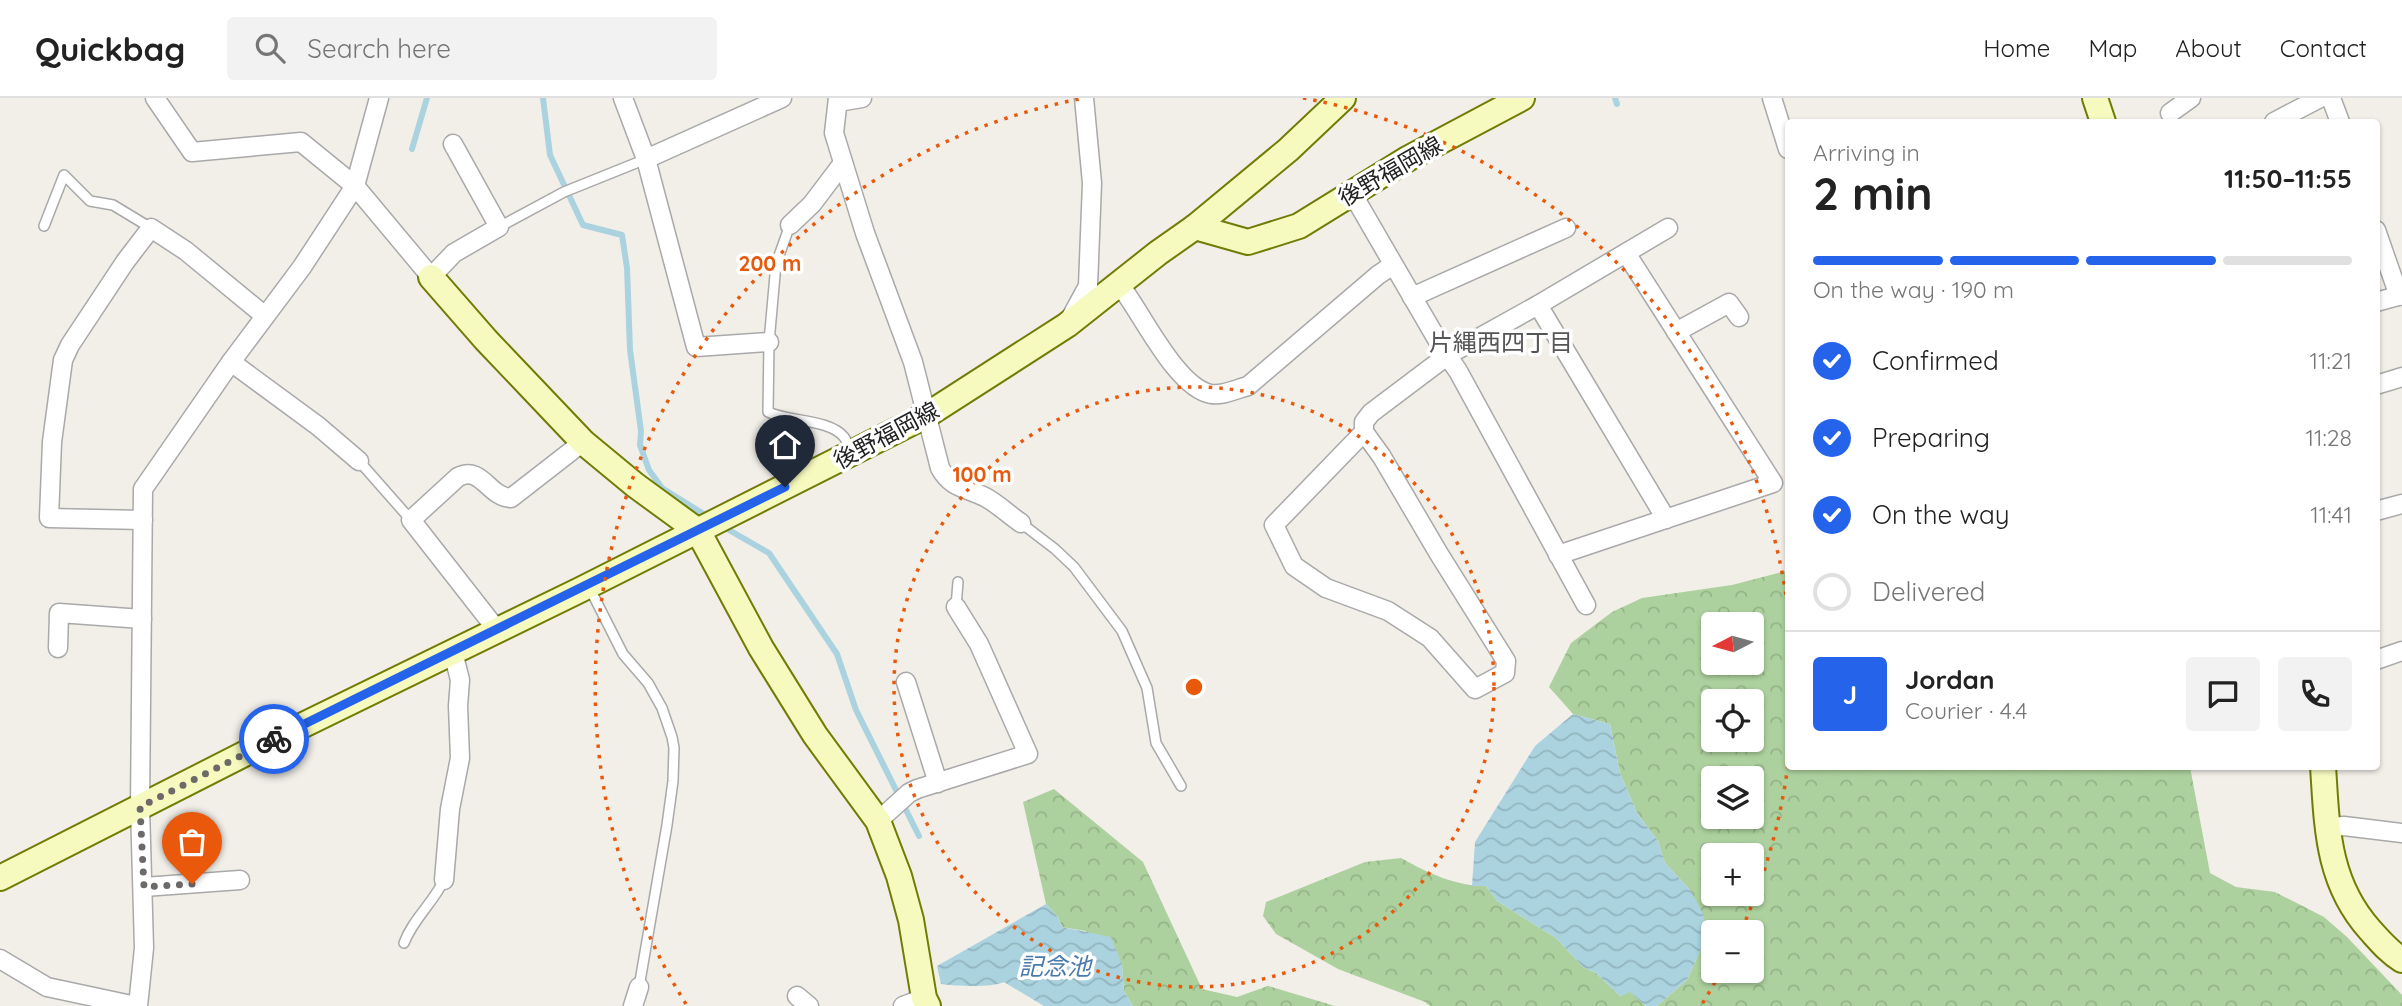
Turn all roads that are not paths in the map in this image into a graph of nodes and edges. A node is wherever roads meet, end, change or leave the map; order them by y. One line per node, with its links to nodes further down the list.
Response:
1 (155, 98): 23 (street)
2 (379, 98): 23 (street)
3 (624, 98): 21 (street)
4 (782, 98): 21 (street)
5 (862, 98): 14 (street)
6 (1084, 98): 43 (street)
7 (1343, 98): 28 (main road)
8 (1522, 98): 24 (main road, 後野福岡線)
9 (1772, 98): 19 (street)
10 (2095, 98): 16 (main road)
11 (2191, 98): 15 (street)
12 (2320, 98): 17 (street)
13 (2331, 98): 18 (street)
14 (838, 100): 22 (street)
15 (2170, 113)
16 (2102, 119)
17 (2280, 119)
18 (2339, 119)
19 (1785, 139)
20 (453, 144): 27 (street)
21 (646, 159): 27 (lane); 45 (street)
22 (843, 163): 25 (street); 50 (street)
23 (355, 186): 35 (street); 42 (street)
24 (1352, 193): 28 (main road, 後野福岡線); 34 (street)
25 (790, 225): 45 (lane)
26 (44, 226): 29 (lane)
27 (499, 227): 35 (street)
28 (1195, 227): 36 (main road, 後野福岡線)
29 (151, 228): 42 (street); 58 (street)
30 (1566, 228): 38 (street)
31 (1668, 228): 33 (street)
32 (2380, 241): 37 (street)
33 (1626, 253): 41 (street); 44 (street)
34 (1393, 265): 36 (street); 38 (street)
35 (431, 277): 52 (main road)
36 (1119, 284): 43 (main road, 後野福岡線)
37 (2401, 296): 39 (street)
38 (1412, 297): 46 (street)
39 (2380, 301)
40 (1730, 303): 44 (street)
41 (1538, 305): 46 (street); 57 (street)
42 (265, 316): 47 (street)
43 (1067, 325): 50 (main road, 後野福岡線)
44 (1676, 332): 57 (street)
45 (769, 342): 53 (lane)
46 (1448, 355): 51 (street); 62 (street)
47 (231, 362): 54 (street); 58 (street)
48 (2402, 377): 49 (street)
49 (2380, 384)
50 (927, 415): 53 (main road, 後野福岡線); 60 (street)
51 (1364, 432): 51 (street)
52 (583, 442): 59 (street); 61 (main road)
53 (851, 453): 61 (main road, 後野福岡線)
54 (359, 461): 59 (lane)
55 (2402, 504): 56 (street)
56 (2380, 510)
57 (1666, 519): 62 (street)
58 (143, 520): 67 (street)
59 (411, 520): 68 (street)
60 (1021, 523): 76 (lane)
61 (698, 531): 64 (main road, 後野福岡線); 78 (main road)
62 (1558, 555): 65 (street)
63 (958, 582): 66 (lane)
64 (588, 586): 68 (main road, 後野福岡線); 88 (lane)
65 (1586, 605)
66 (956, 607): 75 (street)
67 (142, 619): 69 (street); 77 (street)
68 (497, 630): 71 (main road, 後野福岡線)
69 (58, 648)
70 (2402, 651): 72 (street)
71 (453, 652): 77 (main road, 後野福岡線); 83 (street)
72 (2380, 659)
73 (906, 682): 75 (street)
74 (2323, 770): 79 (main road)
75 (938, 783): 78 (street)
76 (1181, 786)
77 (140, 807): 81 (main road, 後野福岡線); 84 (street)
78 (878, 821): 90 (main road)
79 (2327, 827): 80 (street); 87 (main road)
80 (2402, 833)
81 (0, 878)
82 (240, 880): 84 (street)
83 (443, 880): 85 (lane)
84 (144, 887): 91 (street)
85 (404, 943)
86 (0, 959): 89 (street)
87 (2402, 960)
88 (639, 987): 92 (street)
89 (88, 1002): 91 (street)
90 (919, 1003)
91 (137, 1006)
92 (633, 1006)

